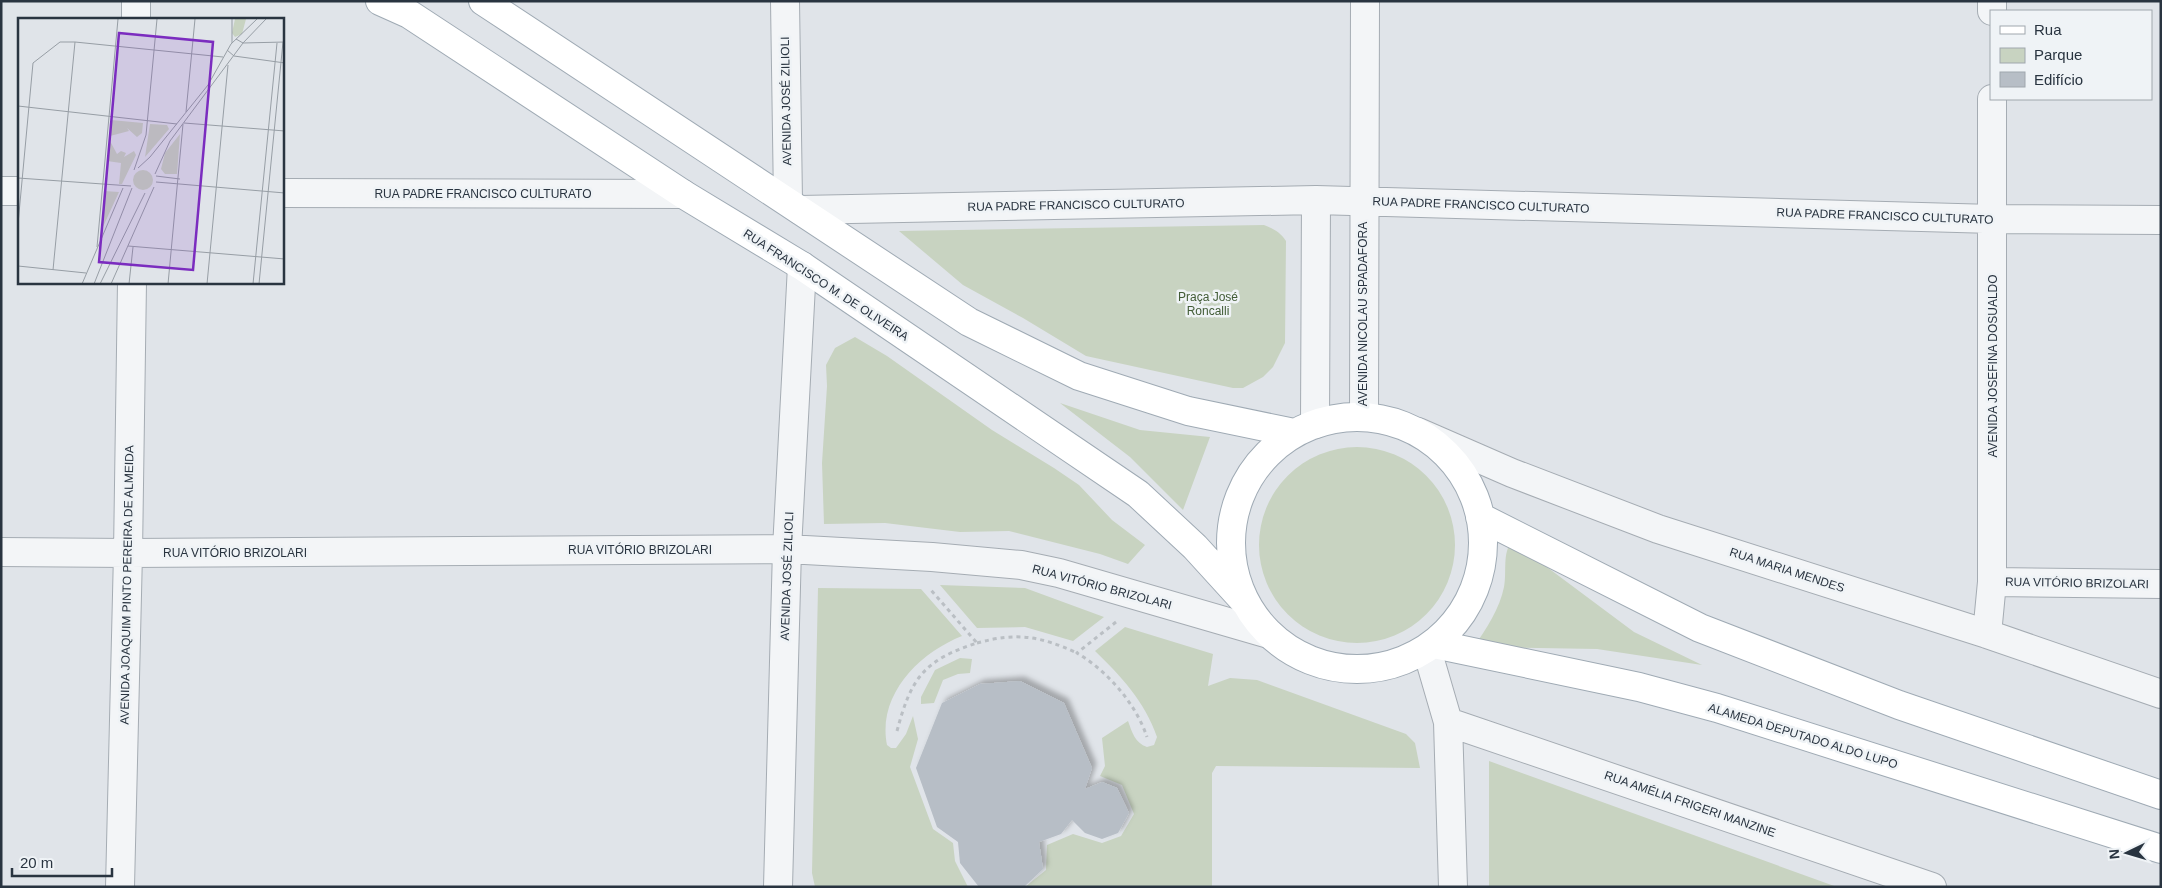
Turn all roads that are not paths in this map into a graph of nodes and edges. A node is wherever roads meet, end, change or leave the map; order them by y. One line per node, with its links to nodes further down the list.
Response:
1 (136, 1): 6 (street)
2 (380, 1): 11 (main road, RUA FRANCISCO M. DE OLIVEIRA)
3 (483, 1): 14 (main road)
4 (785, 1): 14 (street, AVENIDA JOSÉ ZILIOLI)
5 (1365, 1): 13 (street, AVENIDA NICOLAU SPADAFORA)
6 (136, 18)
7 (1992, 100): 15 (street, AVENIDA JOSEFINA DOSUALDO)
8 (1, 191): 9 (street)
9 (18, 191)
10 (284, 193): 11 (street, RUA PADRE FRANCISCO CULTURATO)
11 (683, 194): 17 (main road, RUA FRANCISCO M. DE OLIVEIRA)
12 (1316, 200): 13 (street, RUA PADRE FRANCISCO CULTURATO); 14 (street, RUA PADRE FRANCISCO CULTURATO); 20 (street)
13 (1363, 202): 15 (street, RUA PADRE FRANCISCO CULTURATO); 19 (street, AVENIDA NICOLAU SPADAFORA)
14 (794, 206): 20 (main road)
15 (1993, 219): 16 (street, RUA PADRE FRANCISCO CULTURATO); 26 (street, AVENIDA JOSEFINA DOSUALDO)
16 (2161, 220)
17 (802, 266): 23 (street, AVENIDA JOSÉ ZILIOLI); 28 (main road, RUA FRANCISCO M. DE OLIVEIRA)
18 (132, 284): 25 (street, AVENIDA JOAQUIM PINTO PEREIRA DE ALMEIDA)
19 (1364, 416): 20 (main road); 21 (main road)
20 (1304, 428): 28 (main road)
21 (1418, 432): 22 (main road); 30 (street, RUA MARIA MENDES)
22 (1480, 517): 31 (main road); 34 (main road)
23 (787, 549): 25 (street, RUA VITÓRIO BRIZOLARI); 29 (street, RUA VITÓRIO BRIZOLARI); 37 (street, AVENIDA JOSÉ ZILIOLI)
24 (1, 552): 25 (street, RUA VITÓRIO BRIZOLARI)
25 (128, 554): 36 (street, AVENIDA JOAQUIM PINTO PEREIRA DE ALMEIDA)
26 (1992, 582): 27 (street, RUA VITÓRIO BRIZOLARI); 30 (street, AVENIDA JOSEFINA DOSUALDO)
27 (2161, 584)
28 (1246, 603): 29 (main road)
29 (1269, 634): 31 (main road)
30 (1988, 634): 32 (street, RUA MARIA MENDES)
31 (1433, 648): 33 (street); 35 (main road, ALAMEDA DEPUTADO ALDO LUPO)
32 (2161, 694)
33 (1448, 722): 38 (street); 39 (street, RUA AMÉLIA FRIGERI MANZINE)
34 (2161, 794)
35 (2161, 849)
36 (120, 887)
37 (778, 887)
38 (1453, 887)
39 (1932, 887)

